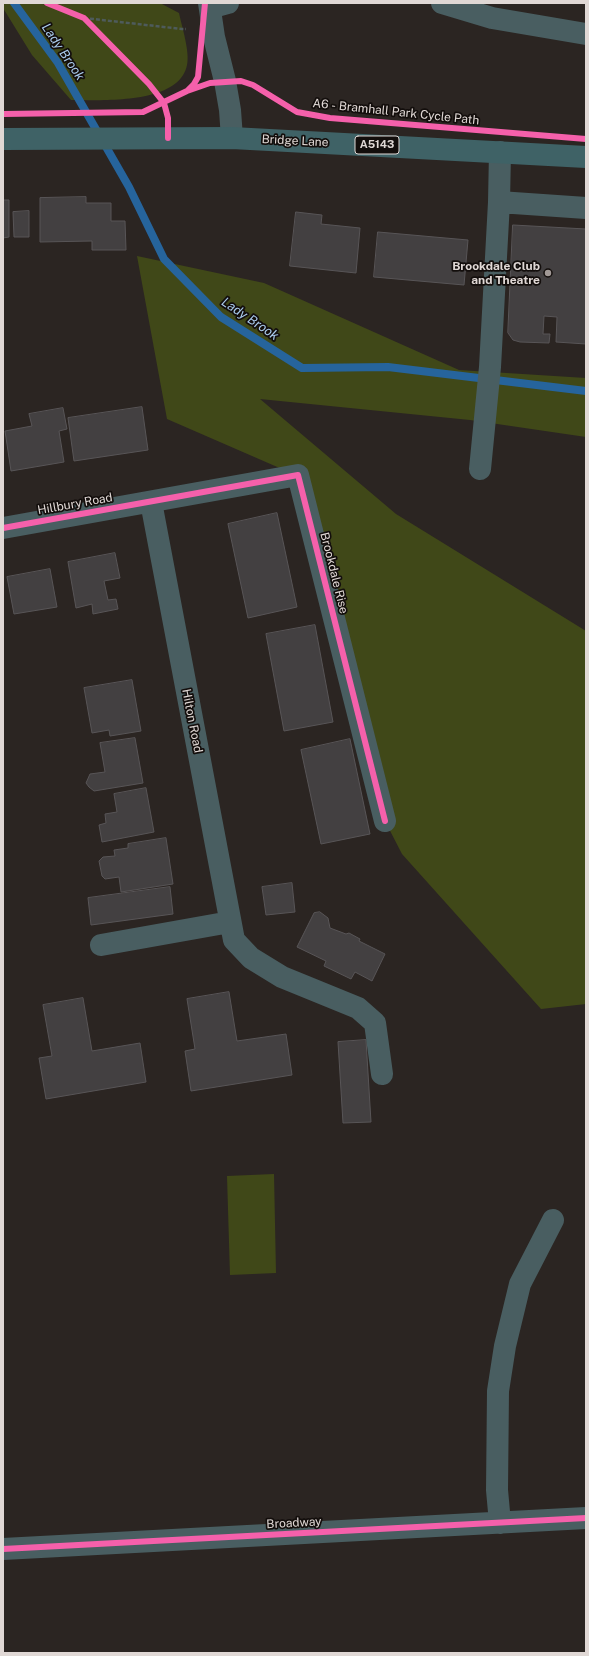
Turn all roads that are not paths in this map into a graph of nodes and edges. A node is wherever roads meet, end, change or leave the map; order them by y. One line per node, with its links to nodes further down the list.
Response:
1 (442, 3): 3 (street)
2 (216, 5): 4 (street)
3 (586, 34)
4 (232, 138): 5 (main road, Bridge Lane / A5143); 6 (main road, Bridge Lane / A5143)
5 (3, 139)
6 (500, 152): 7 (main road, Bridge Lane / A5143); 8 (street)
7 (586, 157)
8 (499, 202): 9 (street); 10 (street)
9 (586, 208)
10 (480, 469)
11 (151, 502): 12 (street, Hillbury Road); 13 (street, Brookdale Rise); 14 (street, Hilton Road)
12 (3, 528)
13 (385, 821)
14 (232, 931): 15 (street); 16 (street)
15 (101, 944)
16 (382, 1074)
17 (552, 1220): 19 (street)
18 (586, 1518): 19 (street, Broadway)
19 (500, 1523): 20 (street, Broadway)
20 (3, 1550)

